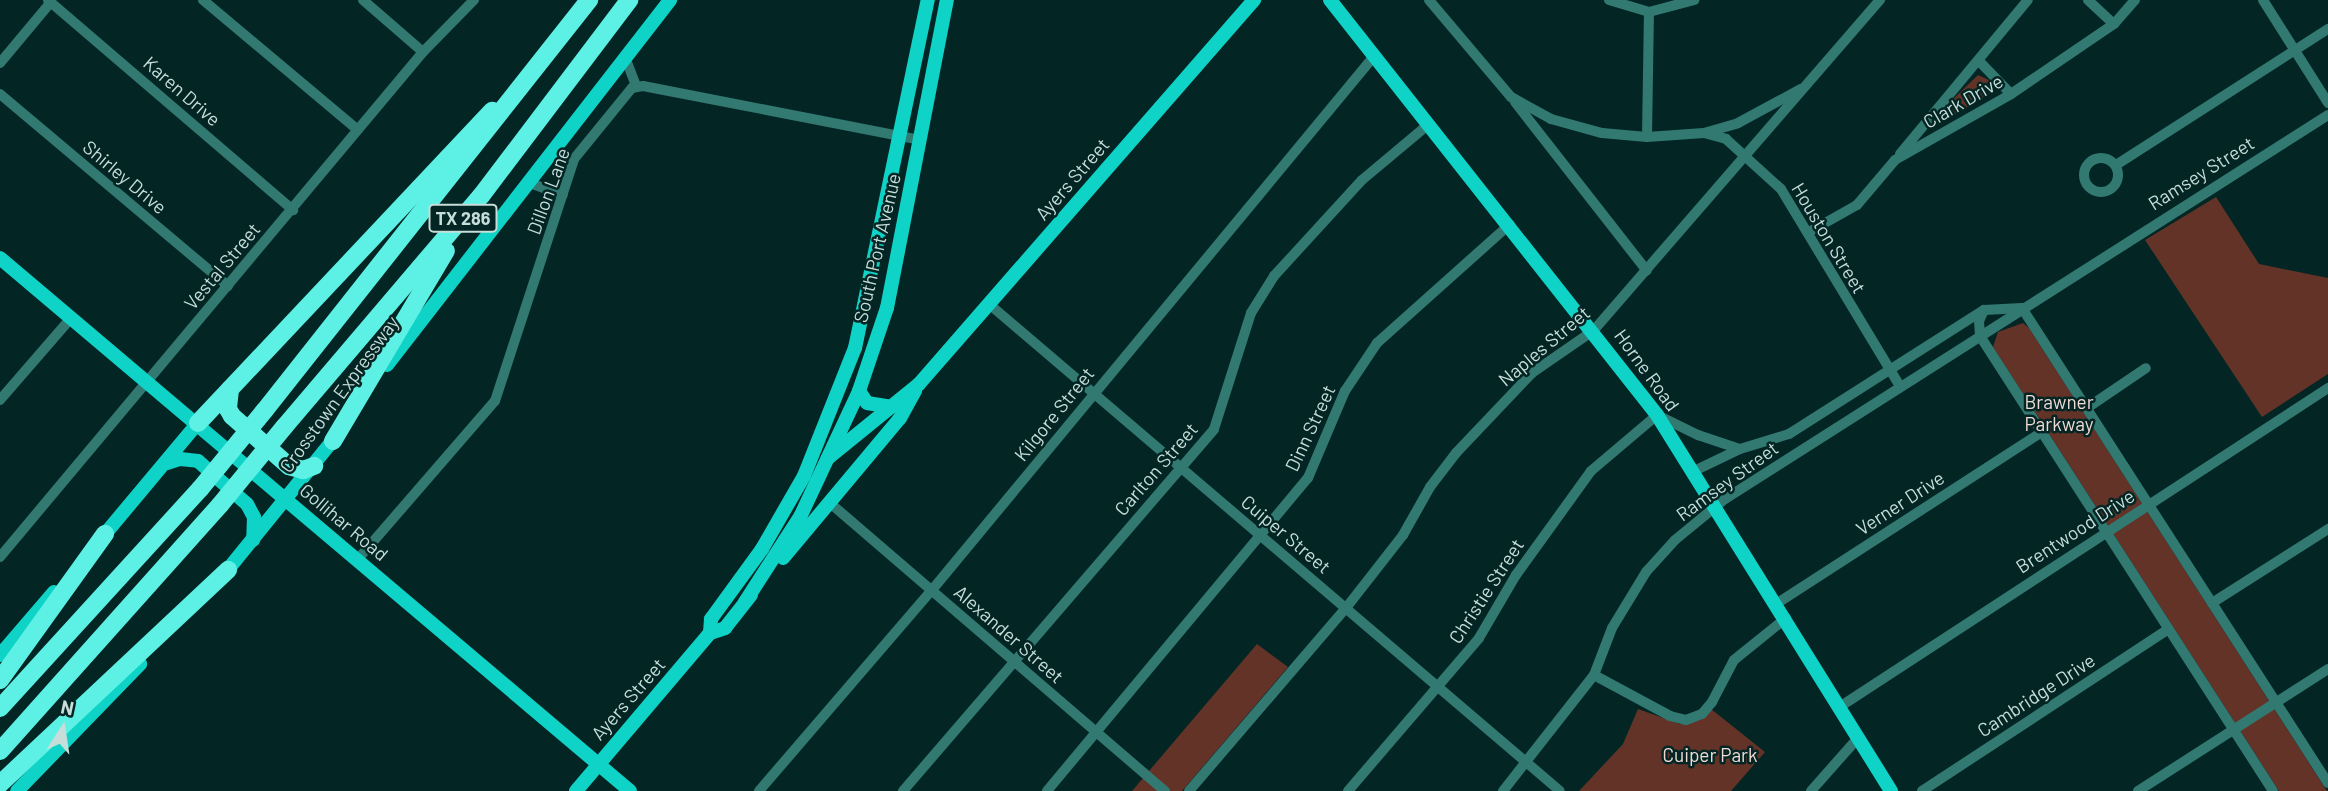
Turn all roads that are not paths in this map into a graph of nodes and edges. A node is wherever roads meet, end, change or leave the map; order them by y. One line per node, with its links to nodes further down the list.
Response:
1 (203, 0): 40 (street)
2 (363, 0): 26 (street)
3 (474, 0): 26 (street, Vestal Street)
4 (589, 0): 27 (highway, TX 286)
5 (629, 0): 22 (highway, Crosstown Expressway / TX 286)
6 (636, 0): 22 (highway)
7 (670, 0): 29 (main road, Crosstown Expressway)
8 (928, 0): 42 (main road, South Port Avenue)
9 (947, 0): 44 (main road, South Port Avenue)
10 (1254, 0): 57 (main road, Ayers Street)
11 (1330, 0): 28 (main road, Horne Road)
12 (1429, 0): 36 (street)
13 (1609, 0): 21 (street)
14 (1695, 0): 21 (street)
15 (1880, 0): 33 (street, Naples Street)
16 (2028, 0): 30 (street)
17 (2088, 0): 23 (street)
18 (2136, 0): 23 (street, Clark Drive)
19 (2263, 0): 25 (street)
20 (49, 1): 31 (street); 51 (street, Karen Drive)
21 (1650, 12): 43 (street)
22 (614, 20): 50 (highway, Crosstown Expressway / TX 286)
23 (2113, 24): 35 (street, Clark Drive)
24 (2328, 29): 25 (street)
25 (2295, 50): 37 (street); 47 (street)
26 (423, 52): 40 (street, Vestal Street)
27 (551, 52): 69 (highway); 113 (highway, TX 286, bridge)
28 (1374, 56): 39 (main road, Horne Road); 71 (street, Kilgore Street)
29 (625, 57): 32 (street); 48 (main road, Crosstown Expressway)
30 (1979, 61): 35 (street); 46 (street)
31 (0, 64)
32 (636, 85): 42 (street); 49 (street, Dillon Lane)
33 (1806, 86): 41 (street); 45 (street, Naples Street)
34 (0, 94): 56 (street, Shirley Drive)
35 (2011, 94): 46 (street, Clark Drive)
36 (1511, 97): 43 (street); 55 (street)
37 (2328, 103)
38 (2328, 115): 58 (street, Ramsey Street)
39 (1429, 124): 52 (main road, Horne Road); 83 (street, Carlton Street)
40 (358, 131): 51 (street, Vestal Street)
41 (1704, 133): 43 (street); 45 (street, Houston Street)
42 (900, 136): 44 (street); 80 (main road, South Port Avenue)
43 (1647, 137)
44 (920, 140): 70 (main road, South Port Avenue)
45 (1748, 156): 53 (street, Houston Street); 55 (street, Naples Street)
46 (1895, 160): 53 (street, Clark Drive)
47 (2116, 165)
48 (527, 182): 49 (street); 78 (main road, Crosstown Expressway)
49 (563, 195): 95 (street, Dillon Lane)
50 (481, 196): 78 (highway); 117 (highway, Crosstown Expressway / TX 286, bridge)
51 (293, 209): 56 (street, Vestal Street)
52 (1510, 224): 61 (main road, Horne Road); 92 (street, Dinn Street)
53 (1809, 232): 64 (street, Houston Street)
54 (0, 258): 60 (main road, Gollihar Road)
55 (1647, 271): 61 (street, Naples Street)
56 (228, 286): 65 (street, Vestal Street)
57 (989, 304): 66 (main road, Ayers Street); 71 (street, Cuiper Street)
58 (2022, 308): 59 (street, Ramsey Street); 62 (street, Ramsey Street); 74 (street)
59 (1984, 310): 62 (street); 64 (street, Ramsey Street)
60 (71, 318): 65 (main road, Gollihar Road); 72 (street)
61 (1594, 330): 75 (main road, Horne Road); 101 (street, Naples Street)
62 (1980, 336): 67 (street, Ramsey Street); 77 (street)
63 (2146, 368): 74 (street)
64 (1889, 370): 67 (street, Houston Street); 79 (street, Ramsey Street)
65 (149, 382): 76 (main road, Gollihar Road); 94 (street, Vestal Street)
66 (919, 383): 73 (main road, Ayers Street); 86 (main road, Ayers Street)
67 (1900, 386): 88 (street, Ramsey Street)
68 (2328, 388): 87 (street, Brentwood Drive)
69 (230, 389): 76 (highway); 82 (highway)
70 (859, 391): 73 (main road); 80 (main road, South Port Avenue)
71 (1094, 392): 83 (street, Cuiper Street); 97 (street, Kilgore Street)
72 (0, 400)
73 (891, 407): 80 (main road, Ayers Street)
74 (2087, 408): 87 (street)
75 (1657, 415): 79 (street); 84 (main road, Horne Road); 110 (street, Christie Street)
76 (198, 423): 81 (main road); 85 (main road, Gollihar Road)
77 (2042, 432): 90 (street); 100 (street, Verner Drive)
78 (333, 441): 82 (main road, Crosstown Expressway)
79 (1740, 449): 84 (street, Ramsey Street)
80 (821, 456): 98 (main road, South Port Avenue); 104 (main road, Ayers Street)
81 (166, 463): 91 (main road); 93 (main road)
82 (314, 466): 85 (main road, Crosstown Expressway)
83 (1180, 467): 92 (street, Cuiper Street); 106 (street, Carlton Street)
84 (1692, 472): 88 (main road, Horne Road)
85 (287, 499): 93 (main road, Crosstown Expressway); 95 (main road, Gollihar Road)
86 (830, 503): 97 (street, Alexander Street); 98 (main road, Ayers Street)
87 (2149, 504): 90 (street, Brentwood Drive); 99 (street)
88 (1715, 508): 100 (main road, Horne Road); 108 (street, Ramsey Street)
89 (2328, 528): 99 (street)
90 (2106, 531): 103 (street); 112 (street, Brentwood Drive)
91 (105, 534): 105 (main road); 109 (highway)
92 (1263, 538): 101 (street, Cuiper Street); 115 (street, Dinn Street)
93 (253, 540): 96 (main road, Crosstown Expressway)
94 (0, 557)
95 (358, 559): 119 (main road, Gollihar Road)
96 (229, 570): 121 (highway); 122 (main road, Crosstown Expressway)
97 (932, 590): 106 (street, Alexander Street); 125 (street, Kilgore Street)
98 (745, 602): 104 (main road, Ayers Street)
99 (2212, 603): 111 (street)
100 (1776, 604): 102 (main road, Horne Road)
101 (1346, 608): 110 (street, Cuiper Street); 129 (street, Naples Street)
102 (1786, 618): 108 (street); 112 (main road, Horne Road)
103 (2169, 629): 114 (street); 135 (street, Cambridge Drive)
104 (710, 633): 119 (main road, Ayers Street)
105 (0, 655)
106 (1014, 663): 115 (street, Alexander Street); 126 (street, Carlton Street)
107 (2328, 669): 111 (street)
108 (1594, 675): 118 (street, Ramsey Street)
109 (0, 680)
110 (1441, 688): 118 (street, Cuiper Street); 130 (street, Christie Street)
111 (2276, 702): 114 (street); 120 (street)
112 (1841, 705): 116 (main road, Horne Road)
113 (0, 708)
114 (2234, 730): 136 (street); 137 (street)
115 (1097, 732): 127 (street, Dinn Street); 128 (street, Alexander Street)
116 (1857, 739): 133 (street); 134 (main road, Horne Road)
117 (0, 753)
118 (1527, 762): 131 (street, Ramsey Street); 132 (street, Cuiper Street)
119 (598, 764): 123 (main road, Ayers Street); 124 (main road, Gollihar Road)
120 (2328, 783)
121 (0, 784)
122 (17, 791)
123 (576, 791)
124 (630, 791)
125 (759, 791)
126 (903, 791)
127 (1047, 791)
128 (1165, 791)
129 (1189, 791)
130 (1348, 791)
131 (1503, 791)
132 (1560, 791)
133 (1811, 791)
134 (1891, 791)
135 (1922, 791)
136 (2138, 791)
137 (2273, 791)

